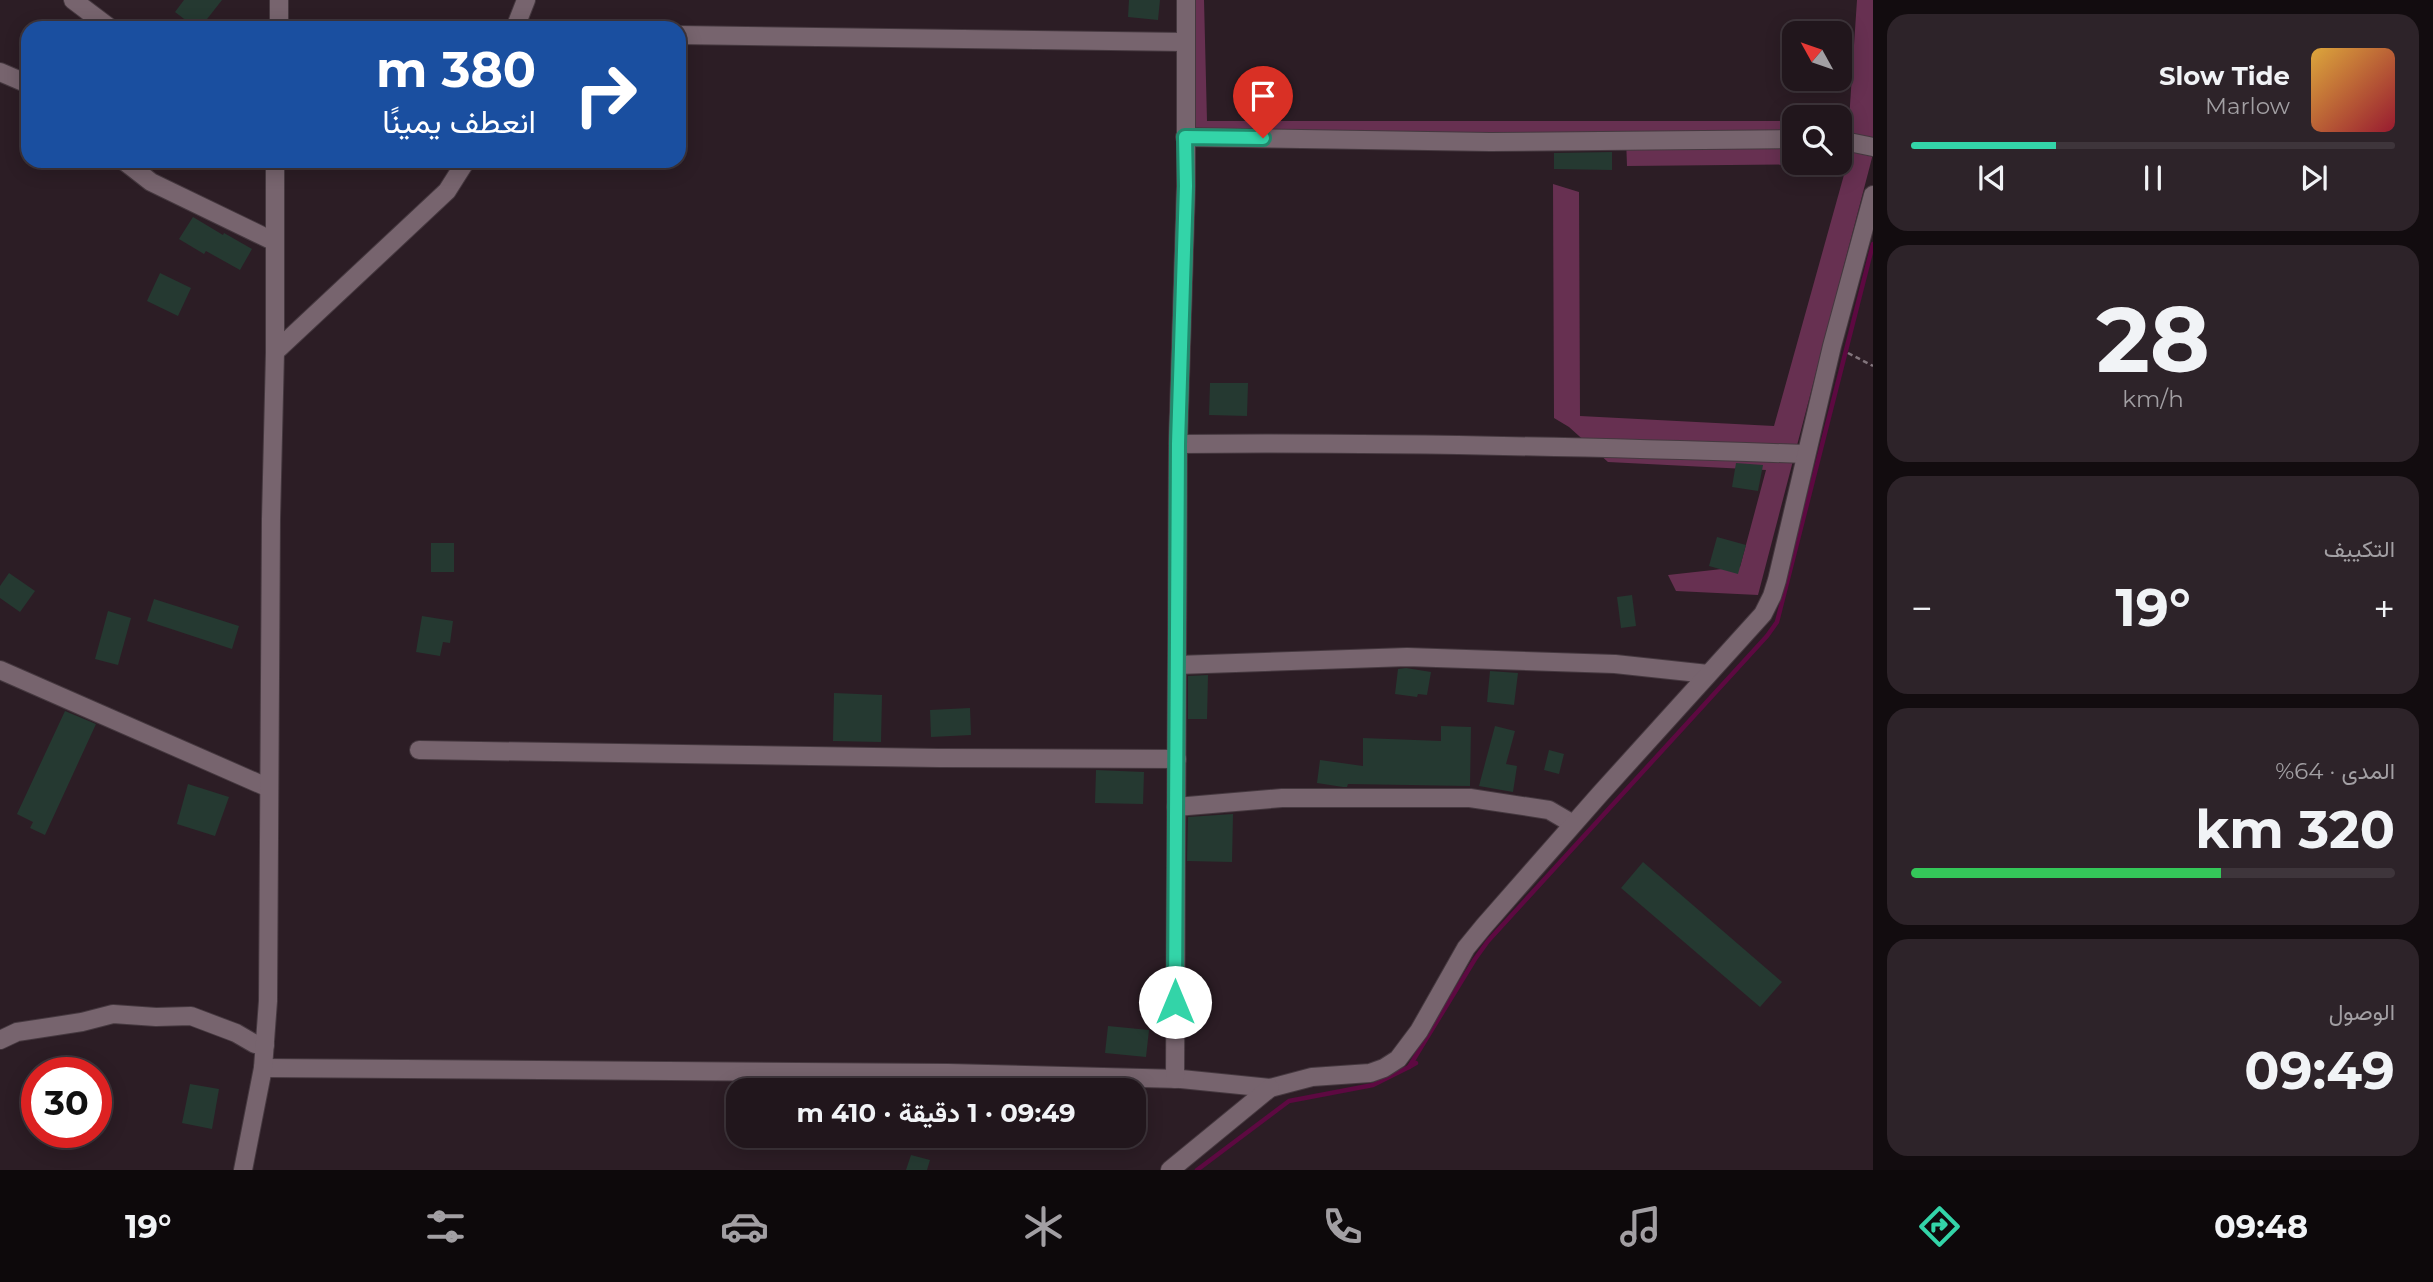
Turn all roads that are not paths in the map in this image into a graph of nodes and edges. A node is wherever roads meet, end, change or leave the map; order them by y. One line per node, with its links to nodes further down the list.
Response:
1 (73, 0): 5 (street)
2 (279, 0): 6 (street)
3 (526, 0): 7 (street)
4 (1185, 0): 9 (street)
5 (101, 21)
6 (279, 21)
7 (518, 21)
8 (686, 35): 9 (street)
9 (1185, 42): 12 (street)
10 (0, 72): 11 (street)
11 (21, 81)
12 (1185, 137): 13 (street); 22 (street)
13 (1782, 139)
14 (1852, 143): 15 (street)
15 (1873, 147)
16 (133, 168): 20 (street)
17 (275, 168): 20 (street)
18 (462, 168): 21 (street)
19 (1873, 195): 23 (street)
20 (275, 242): 21 (street)
21 (275, 352): 29 (street)
22 (1178, 444): 23 (street); 24 (street)
23 (1806, 454): 26 (street)
24 (1178, 665): 26 (street); 28 (street)
25 (0, 670): 29 (street)
26 (1708, 674): 31 (street)
27 (419, 750): 28 (street)
28 (1177, 759): 30 (street)
29 (269, 788): 33 (street)
30 (1176, 807): 31 (street); 35 (street)
31 (1573, 824): 36 (street)
32 (0, 1040): 33 (street)
33 (265, 1045): 34 (street)
34 (263, 1068): 35 (street); 37 (street)
35 (1175, 1079): 36 (street)
36 (1270, 1088): 38 (street)
37 (243, 1170)
38 (1170, 1170)

